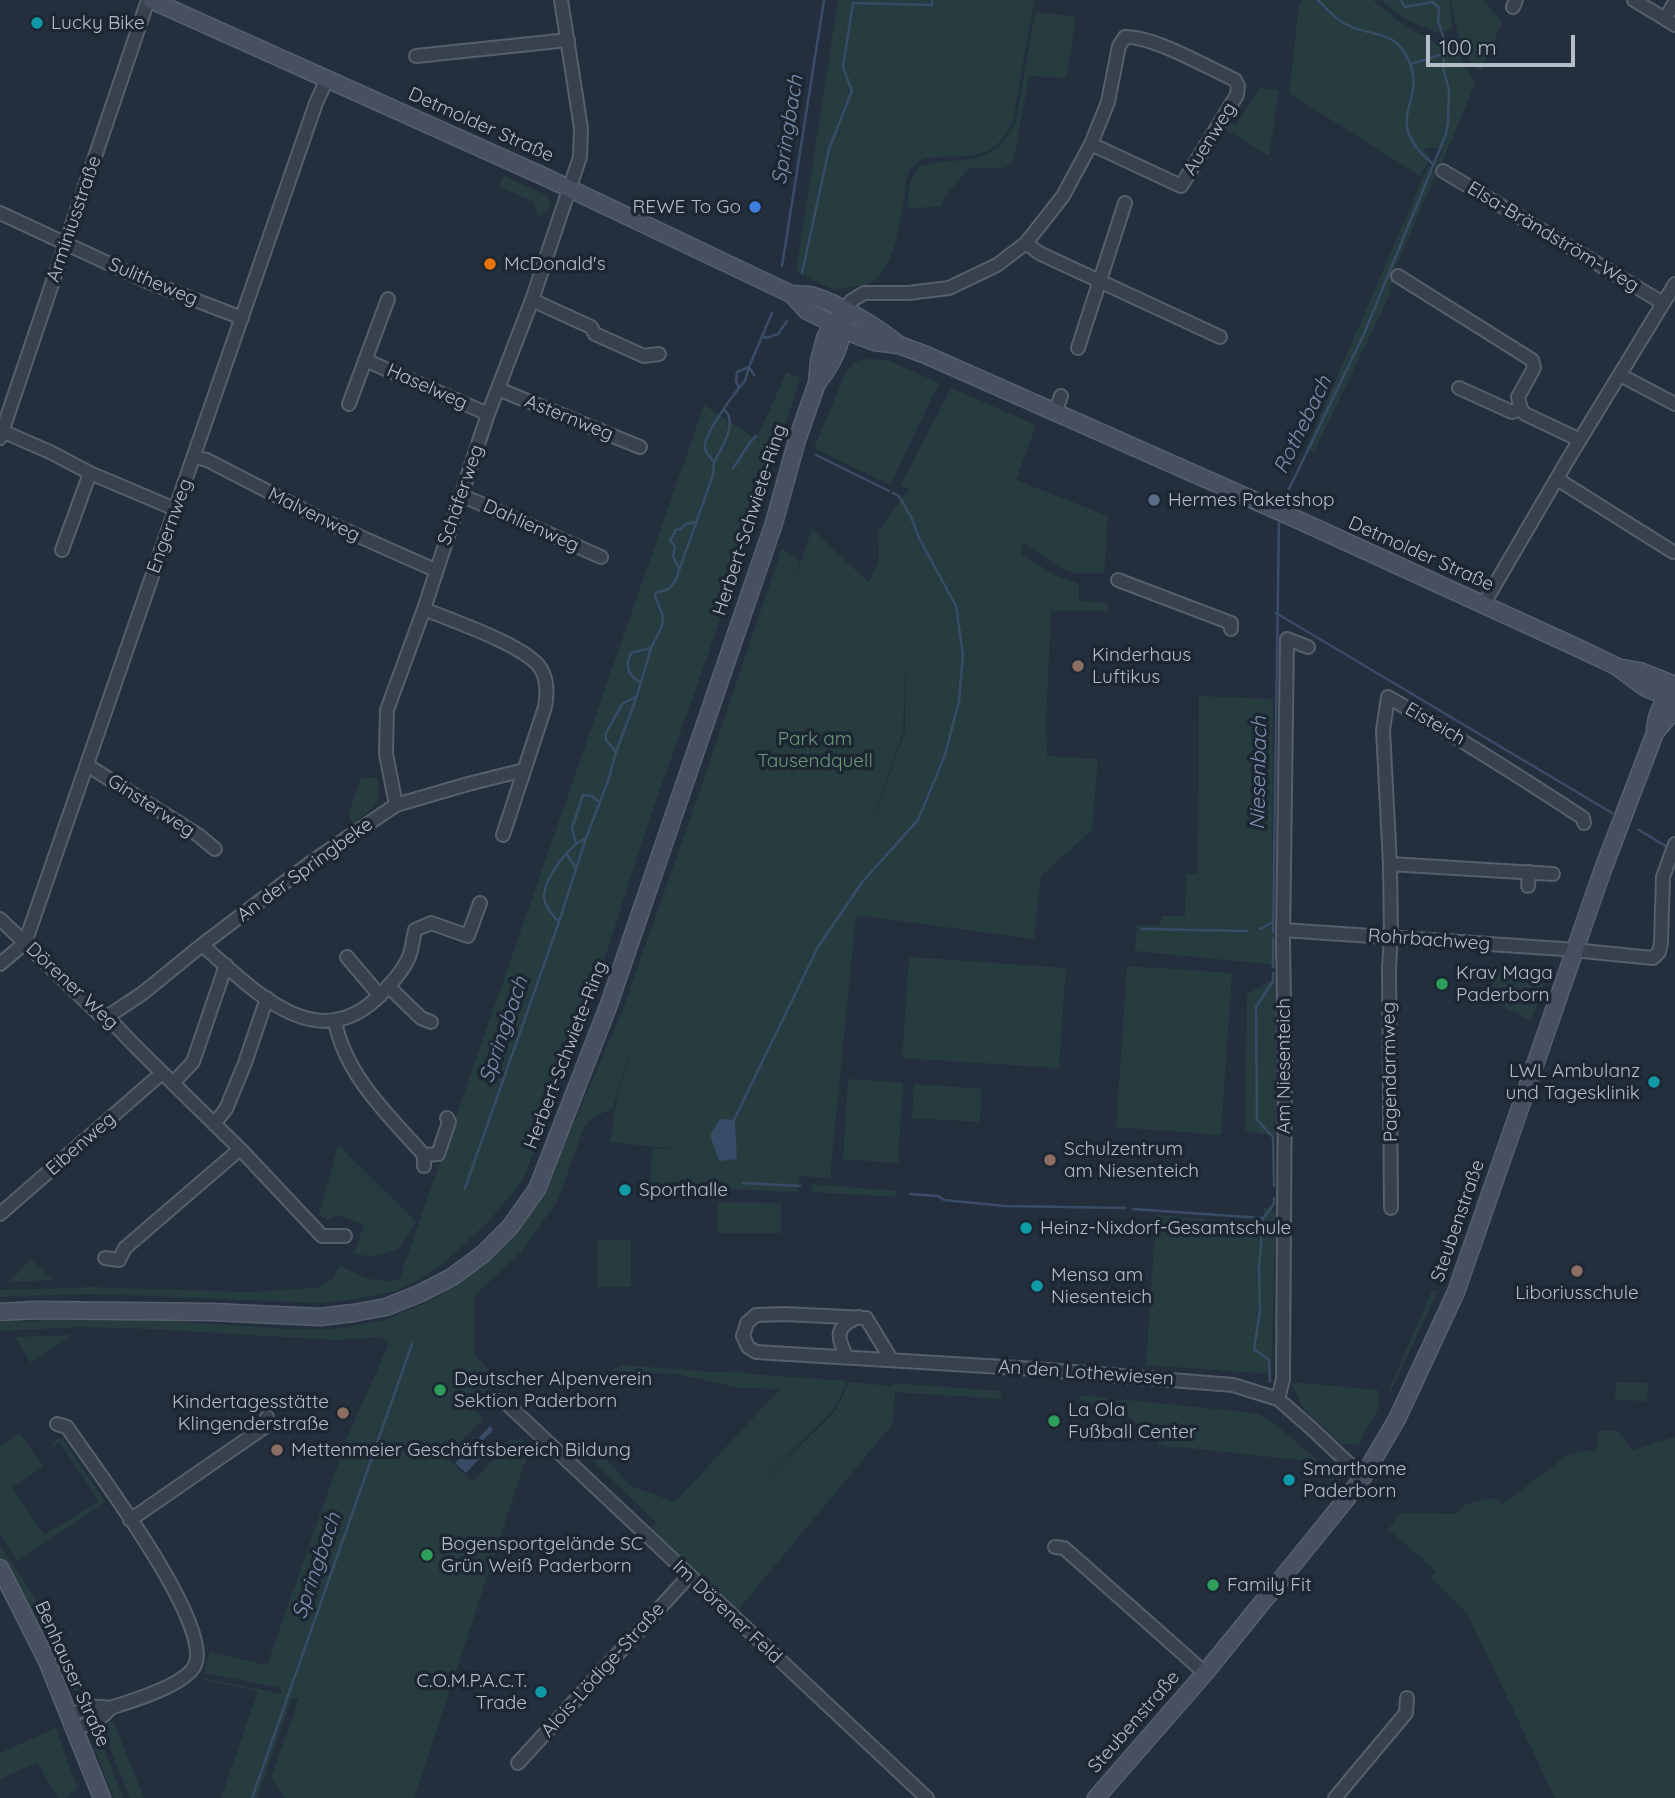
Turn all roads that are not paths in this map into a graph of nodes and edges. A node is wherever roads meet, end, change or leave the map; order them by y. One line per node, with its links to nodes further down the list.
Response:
1 (150, 0): 8 (main road, Detmolder Straße); 15 (street, Arminiusstraße)
2 (561, 0): 6 (street, Schäferweg)
3 (1634, 0): 5 (street)
4 (1675, 2): 5 (street)
5 (1670, 22)
6 (568, 40): 7 (street); 11 (street, Schäferweg)
7 (416, 56)
8 (327, 79): 11 (main road, Detmolder Straße); 24 (street, Engernweg)
9 (1091, 144): 9 (street, Auenweg); 14 (street)
10 (1443, 171): 22 (street, Elsa-Brändström-Weg)
11 (569, 189): 19 (main road, Detmolder Straße); 21 (street, Schäferweg)
12 (1125, 203): 17 (street)
13 (0, 213): 15 (street, Sulitheweg)
14 (1026, 243): 17 (street); 23 (street)
15 (65, 244): 24 (street, Sulitheweg); 43 (street, Arminiusstraße)
16 (1398, 276): 40 (street)
17 (1099, 281): 26 (street); 29 (street)
18 (1675, 284): 22 (street)
19 (791, 294): 23 (main road, Detmolder Straße); 25 (main road, Detmolder Straße)
20 (387, 299): 31 (street, Haselweg)
21 (531, 300): 30 (street); 36 (street, Schäferweg)
22 (1663, 303): 33 (street)
23 (845, 311): 25 (main road, Herbert-Schwiete-Ring); 28 (main road, Detmolder Straße)
24 (242, 318): 46 (street, Engernweg)
25 (837, 326): 27 (main road, Detmolder Straße); 32 (main road, Herbert-Schwiete-Ring); 34 (main road, Herbert-Schwiete-Ring)
26 (1220, 337)
27 (874, 342): 28 (main road, Detmolder Straße); 32 (main road)
28 (899, 345): 41 (main road, Detmolder Straße)
29 (1078, 348)
30 (659, 354)
31 (365, 360): 38 (street, Haselweg); 42 (street, Haselweg)
32 (832, 364): 34 (main road, Herbert-Schwiete-Ring)
33 (1620, 375): 39 (street); 44 (street)
34 (817, 383): 96 (main road, Herbert-Schwiete-Ring)
35 (1459, 387): 40 (street)
36 (498, 389): 42 (street, Schäferweg); 45 (street, Asternweg)
37 (1061, 396): 41 (street)
38 (349, 404)
39 (1675, 404)
40 (1521, 409): 44 (street)
41 (1055, 413): 56 (main road, Detmolder Straße)
42 (488, 414): 49 (street, Schäferweg)
43 (1, 435): 47 (street)
44 (1580, 440): 48 (street)
45 (640, 447)
46 (194, 457): 50 (street, Engernweg); 54 (street, Malvenweg)
47 (90, 473): 50 (street); 51 (street)
48 (1557, 480): 52 (street); 56 (street)
49 (461, 495): 53 (street, Dahlienweg); 54 (street, Schäferweg)
50 (175, 509): 61 (street, Engernweg)
51 (62, 550)
52 (1673, 552)
53 (601, 557)
54 (435, 570): 57 (street, Schäferweg)
55 (1118, 580): 58 (street)
56 (1483, 605): 60 (main road, Detmolder Straße)
57 (424, 609): 62 (street); 63 (street, Schäferweg)
58 (1231, 629)
59 (1308, 647): 74 (street, Am Niesenteich)
60 (1673, 695): 78 (main road, Steubenstraße)
61 (87, 765): 67 (street, Ginsterweg); 76 (street, Engernweg)
62 (524, 770): 63 (street, An der Springbeke); 65 (street)
63 (396, 805): 77 (street, An der Springbeke)
64 (1584, 823): 68 (street, Eisteich)
65 (503, 835)
66 (1673, 847): 78 (street, Rohrbachweg)
67 (215, 849)
68 (1390, 864): 69 (street); 75 (street, Eisteich)
69 (1529, 872): 70 (street); 71 (street)
70 (1553, 874)
71 (1528, 886)
72 (480, 903): 82 (street)
73 (0, 919): 76 (street, Dörener Weg)
74 (1283, 930): 75 (street, Rohrbachweg); 100 (street, Am Niesenteich)
75 (1391, 937): 78 (street, Rohrbachweg); 92 (street, Pagendarmweg)
76 (25, 943): 80 (street); 84 (street, Dörener Weg)
77 (202, 945): 81 (street); 84 (street, An der Springbeke)
78 (1574, 950): 104 (main road, Steubenstraße)
79 (347, 957): 82 (street)
80 (0, 964)
81 (226, 965): 83 (street); 88 (street)
82 (384, 991): 85 (street); 86 (street)
83 (267, 998): 85 (street); 90 (street)
84 (110, 1015): 87 (street, Dörener Weg)
85 (335, 1021): 89 (street)
86 (431, 1022)
87 (162, 1073): 88 (street, Dörener Weg); 93 (street, Eibenweg)
88 (173, 1083): 90 (street, Dörener Weg)
89 (447, 1118)
90 (214, 1124): 91 (street, Dörener Weg)
91 (239, 1150): 94 (street, Dörener Weg); 95 (street)
92 (1391, 1208)
93 (0, 1214)
94 (345, 1236)
95 (105, 1258)
96 (0, 1312)
97 (859, 1317): 98 (street); 98 (street, An den Lothewiesen); 99 (street)
98 (847, 1357): 99 (street, An den Lothewiesen)
99 (891, 1359): 100 (street, An den Lothewiesen)
100 (1278, 1399): 104 (street)
101 (495, 1401): 108 (street, Im Dörener Feld)
102 (267, 1417): 105 (street)
103 (57, 1424): 105 (street)
104 (1363, 1477): 109 (main road, Steubenstraße)
105 (130, 1520): 111 (street)
106 (1055, 1547): 109 (street, Steubenstraße)
107 (0, 1568): 111 (main road, Benhauser Straße)
108 (689, 1576): 112 (street, Alois-Lödige-Straße); 114 (street, Im Dörener Feld)
109 (1205, 1673): 115 (main road, Steubenstraße)
110 (1406, 1698): 116 (street)
111 (73, 1722): 113 (main road, Benhauser Straße)
112 (518, 1763)
113 (102, 1798)
114 (927, 1798)
115 (1096, 1798)
116 (1335, 1798)

